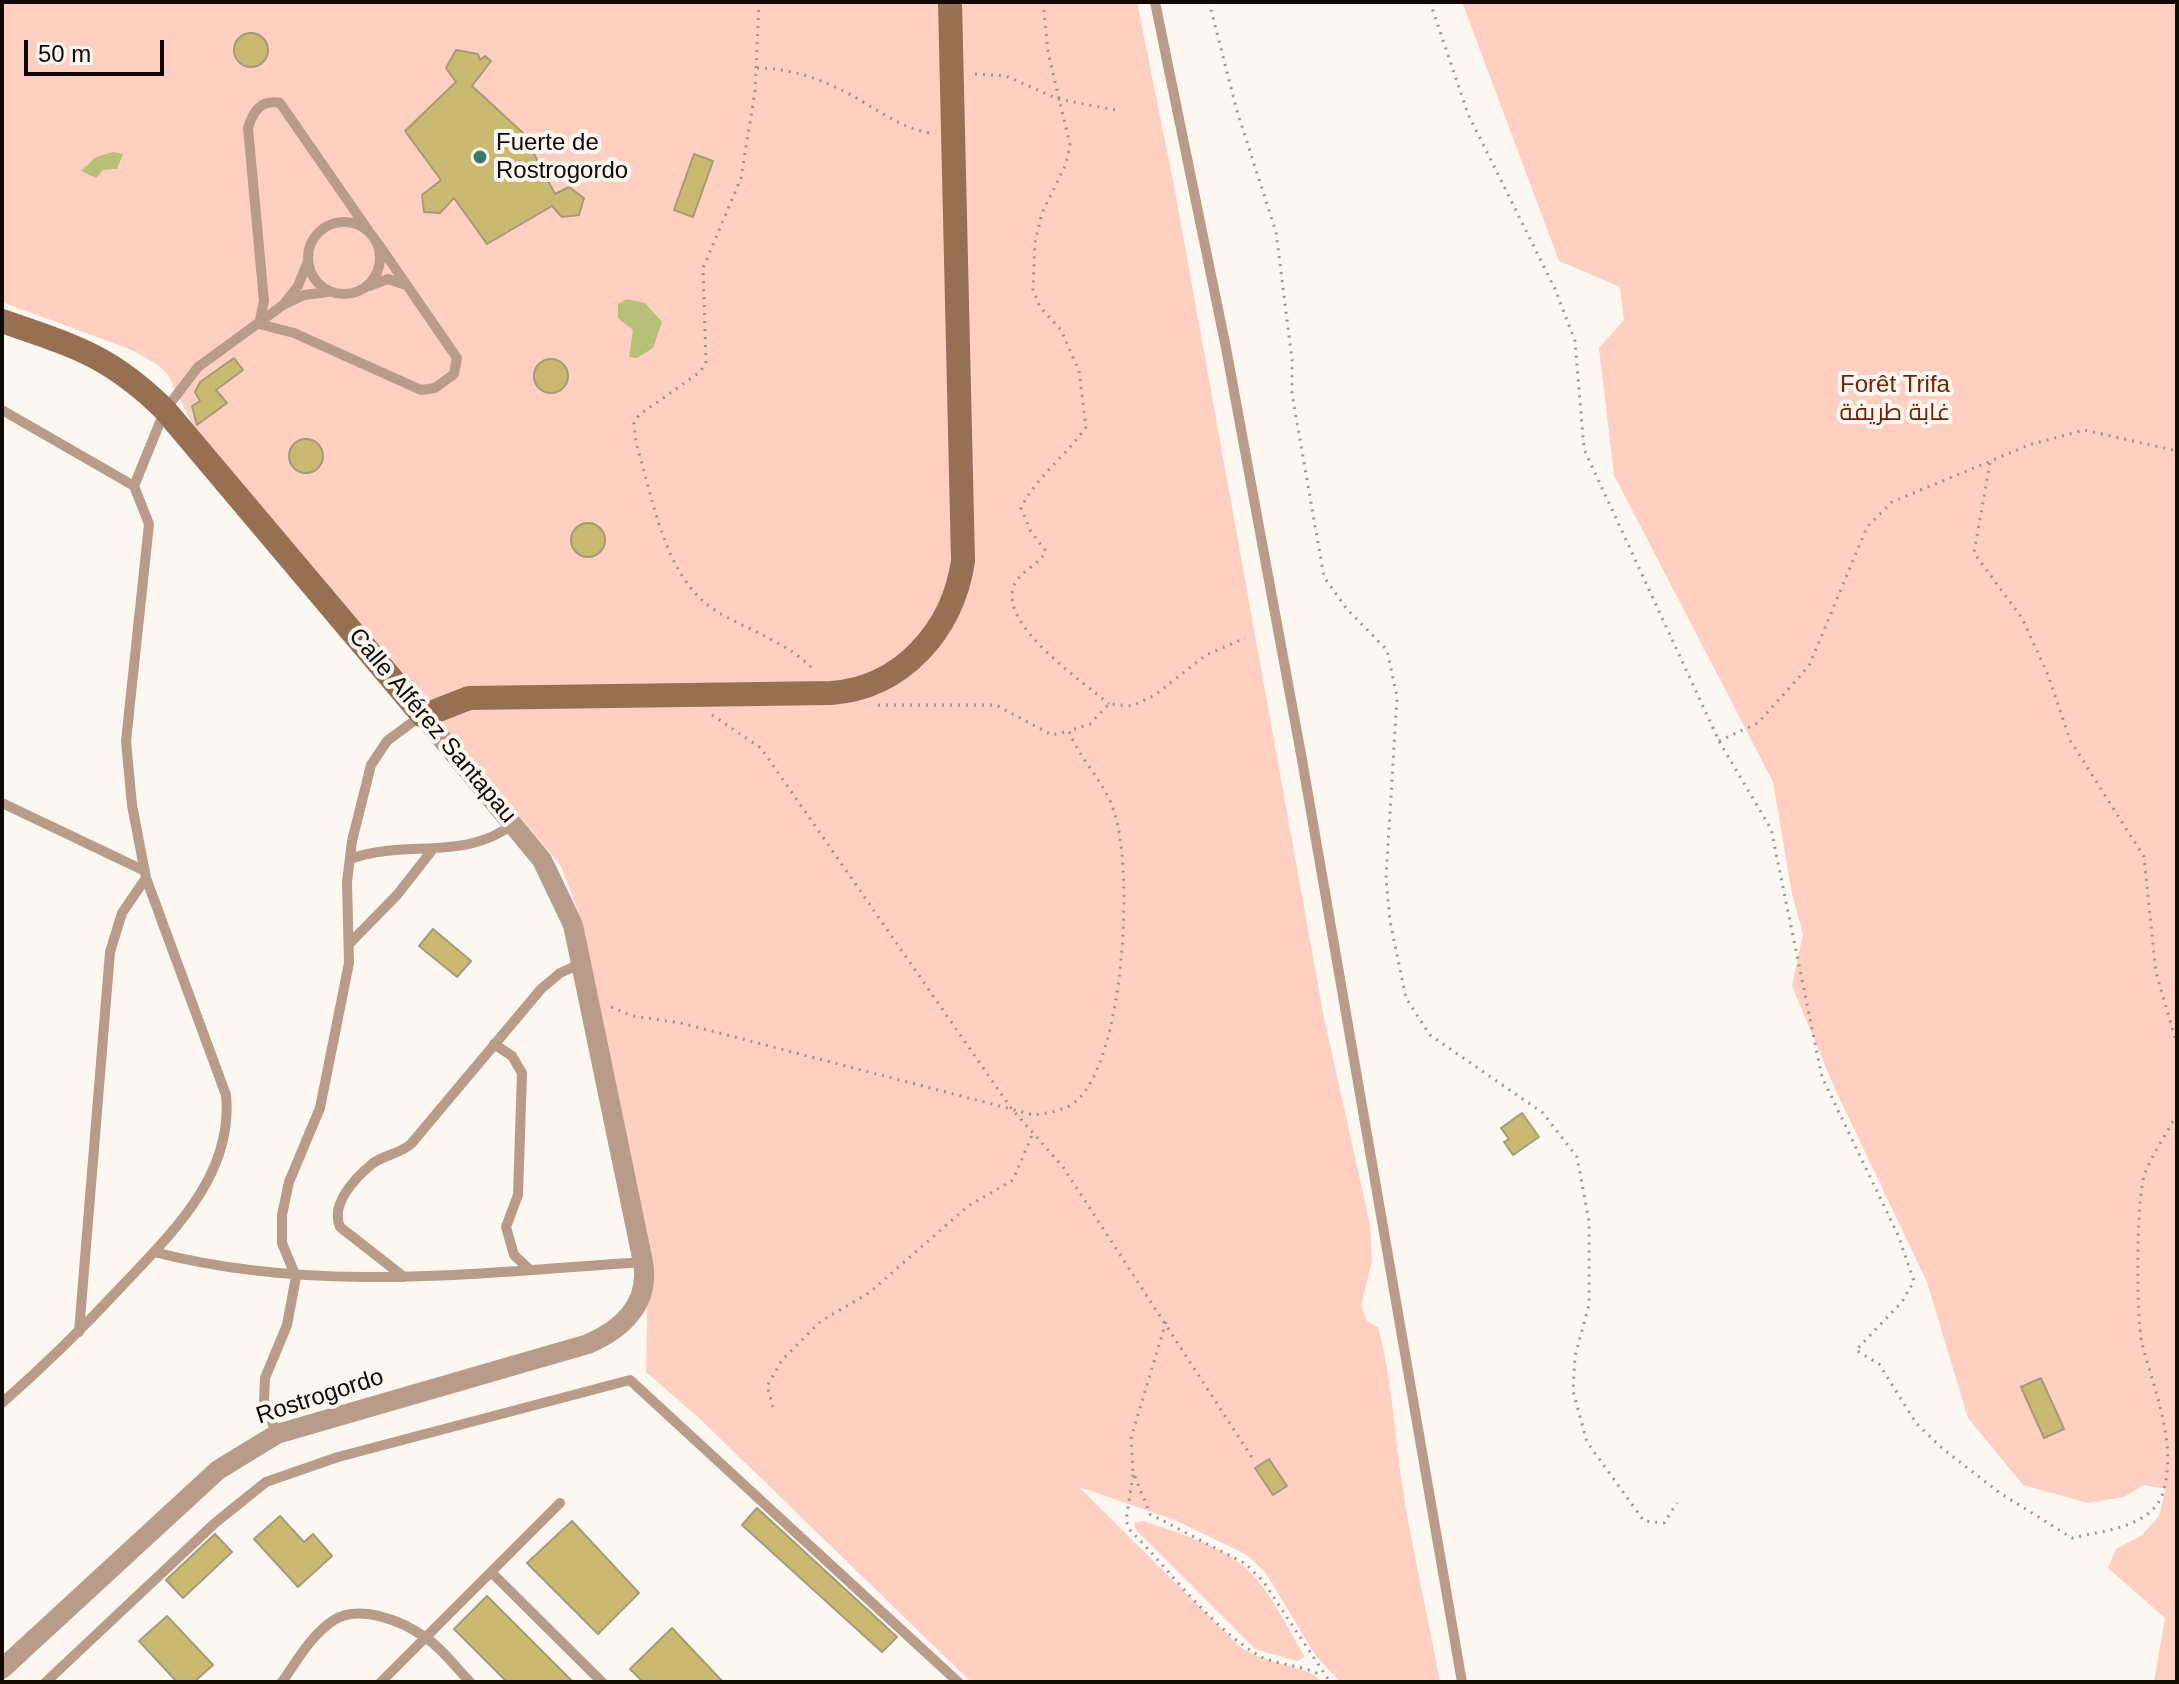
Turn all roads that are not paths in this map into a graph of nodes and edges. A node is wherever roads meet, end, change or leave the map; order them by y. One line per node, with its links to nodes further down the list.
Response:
1 (950, 2): 15 (street)
2 (1155, 2): 42 (lane)
3 (368, 230): 4 (lane); 5 (lane); 11 (lane)
4 (377, 242): 6 (lane); 7 (lane)
5 (308, 259): 8 (lane); 9 (lane)
6 (403, 284): 7 (lane); 11 (lane)
7 (367, 287): 8 (lane)
8 (336, 294): 9 (lane)
9 (283, 305): 11 (lane)
10 (2, 321): 13 (street, Calle Alférez Santapau)
11 (259, 324): 13 (lane)
12 (2, 410): 14 (lane)
13 (165, 410): 14 (lane); 15 (street, Calle Alférez Santapau)
14 (134, 486): 20 (lane)
15 (422, 716): 17 (street, Calle Alférez Santapau); 19 (lane)
16 (2, 803): 20 (lane)
17 (514, 823): 18 (lane); 22 (street, Calle Alférez Santapau)
18 (433, 849): 19 (lane); 21 (lane)
19 (350, 859): 21 (lane)
20 (145, 874): 24 (lane); 29 (lane)
21 (349, 944): 27 (lane)
22 (583, 963): 23 (lane); 25 (street, Calle Alférez Santapau)
23 (494, 1044): 26 (lane); 28 (lane)
24 (154, 1252): 27 (lane); 29 (lane)
25 (644, 1268): 26 (lane); 31 (street, Rostrogordo)
26 (530, 1270): 28 (lane)
27 (296, 1277): 28 (lane); 31 (lane)
28 (404, 1277)
29 (79, 1332): 30 (lane)
30 (2, 1403)
31 (277, 1434): 35 (street, Rostrogordo)
32 (560, 1503): 33 (lane)
33 (491, 1572): 34 (lane); 40 (lane)
34 (426, 1637): 37 (lane); 38 (lane); 39 (lane)
35 (2, 1669)
36 (46, 1682): 41 (lane)
37 (282, 1682)
38 (381, 1682)
39 (470, 1682)
40 (602, 1682)
41 (958, 1682)
42 (1462, 1682)

